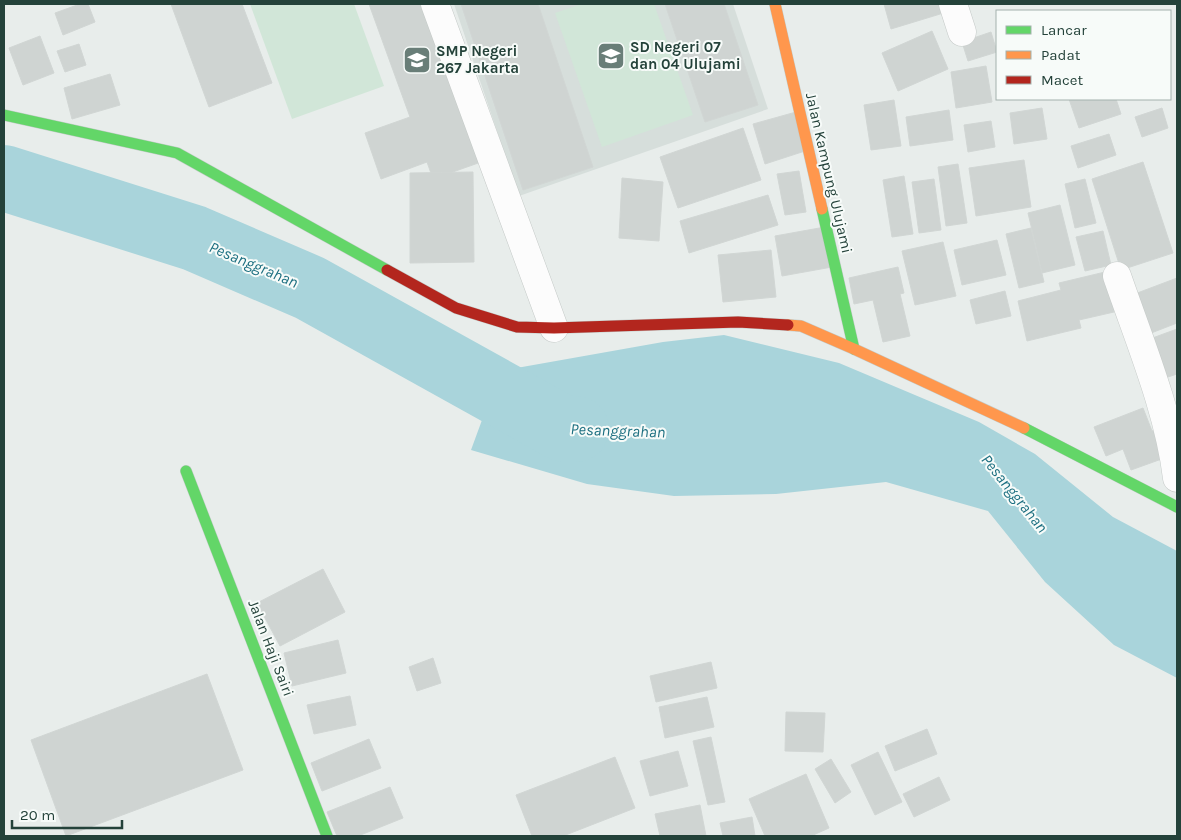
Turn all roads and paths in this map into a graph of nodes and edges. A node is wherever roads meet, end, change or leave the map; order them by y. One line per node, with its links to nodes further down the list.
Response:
1 (435, 4): 7 (street)
2 (775, 4): 8 (street, Jalan Kampung Ulujami)
3 (953, 4): 4 (street)
4 (962, 32)
5 (4, 115): 7 (street)
6 (1117, 276): 10 (street)
7 (554, 328): 8 (street)
8 (854, 349): 11 (street)
9 (186, 471): 12 (street, Jalan Haji Sairi)
10 (1177, 478)
11 (1177, 502)
12 (327, 836)

